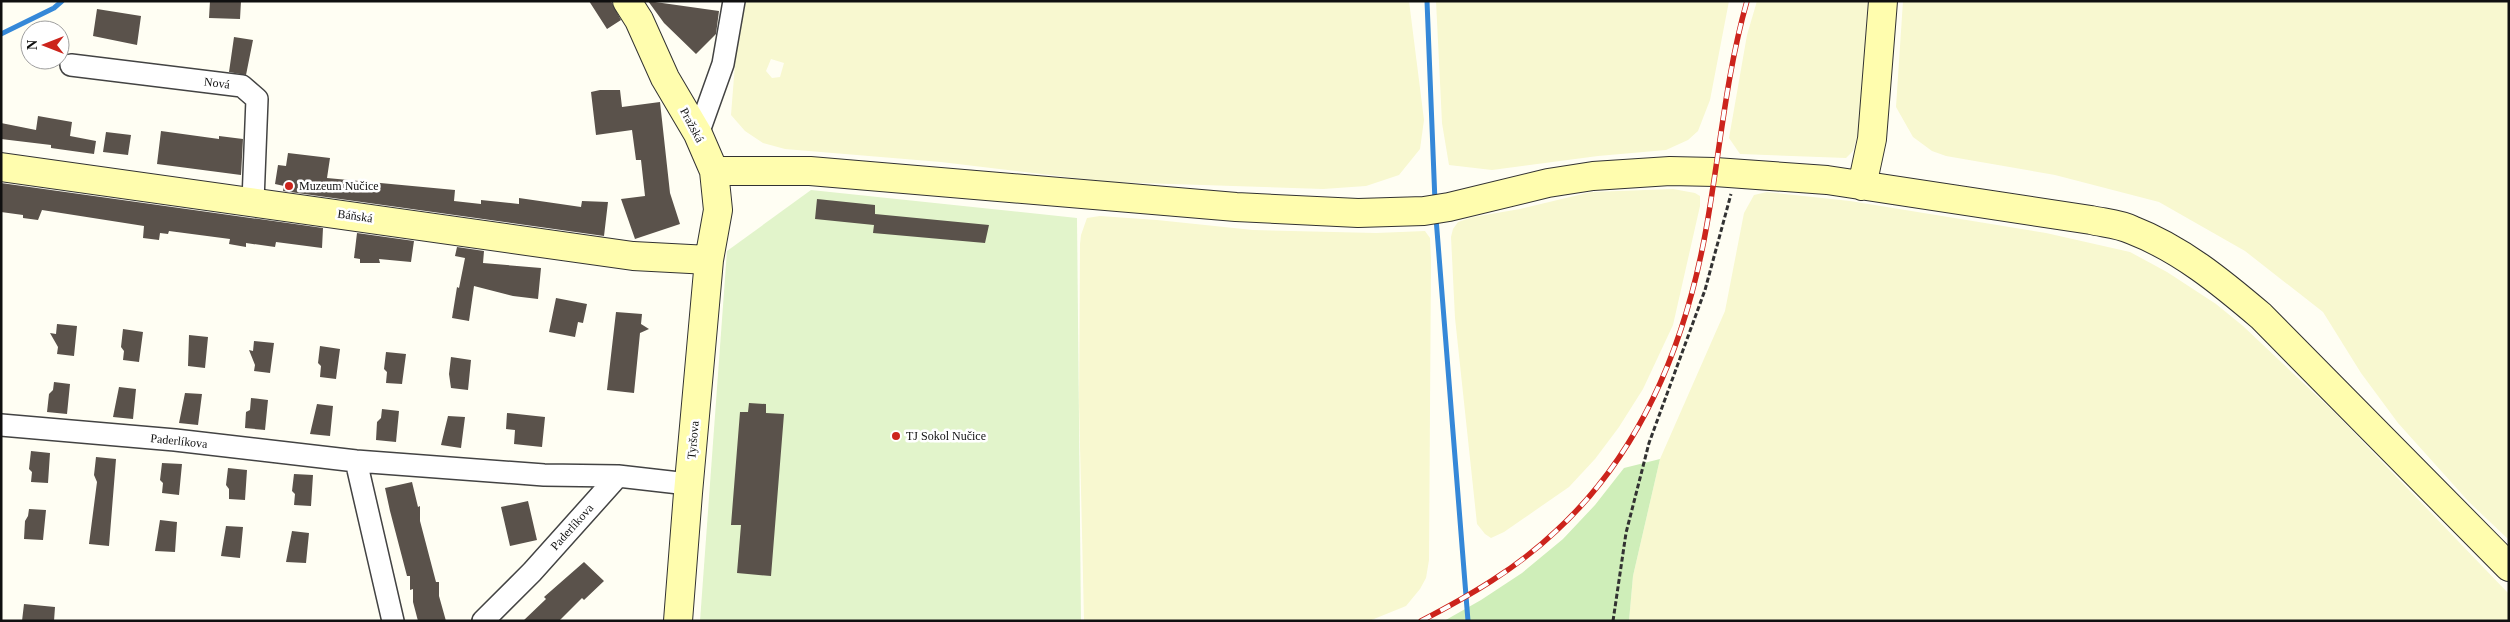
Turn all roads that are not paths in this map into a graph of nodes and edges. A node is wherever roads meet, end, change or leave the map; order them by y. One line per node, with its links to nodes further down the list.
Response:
1 (627, 1): 5 (street, Pražská)
2 (734, 1): 5 (street)
3 (1883, 1): 8 (street)
4 (71, 65): 9 (street, Nová)
5 (698, 134): 7 (street, Pražská)
6 (1, 166): 9 (street, Báňská)
7 (714, 171): 8 (street); 10 (street, Pražská)
8 (1862, 186): 15 (street)
9 (253, 201): 10 (street, Báňská)
10 (709, 260): 14 (street, Tyršova)
11 (1, 425): 12 (street, Paderlíkova)
12 (356, 462): 13 (street, Paderlíkova); 16 (street)
13 (618, 476): 14 (street, Paderlíkova); 17 (street, Paderlíkova)
14 (688, 484): 18 (street, Tyršova)
15 (2509, 567)
16 (393, 621)
17 (483, 621)
18 (678, 621)

